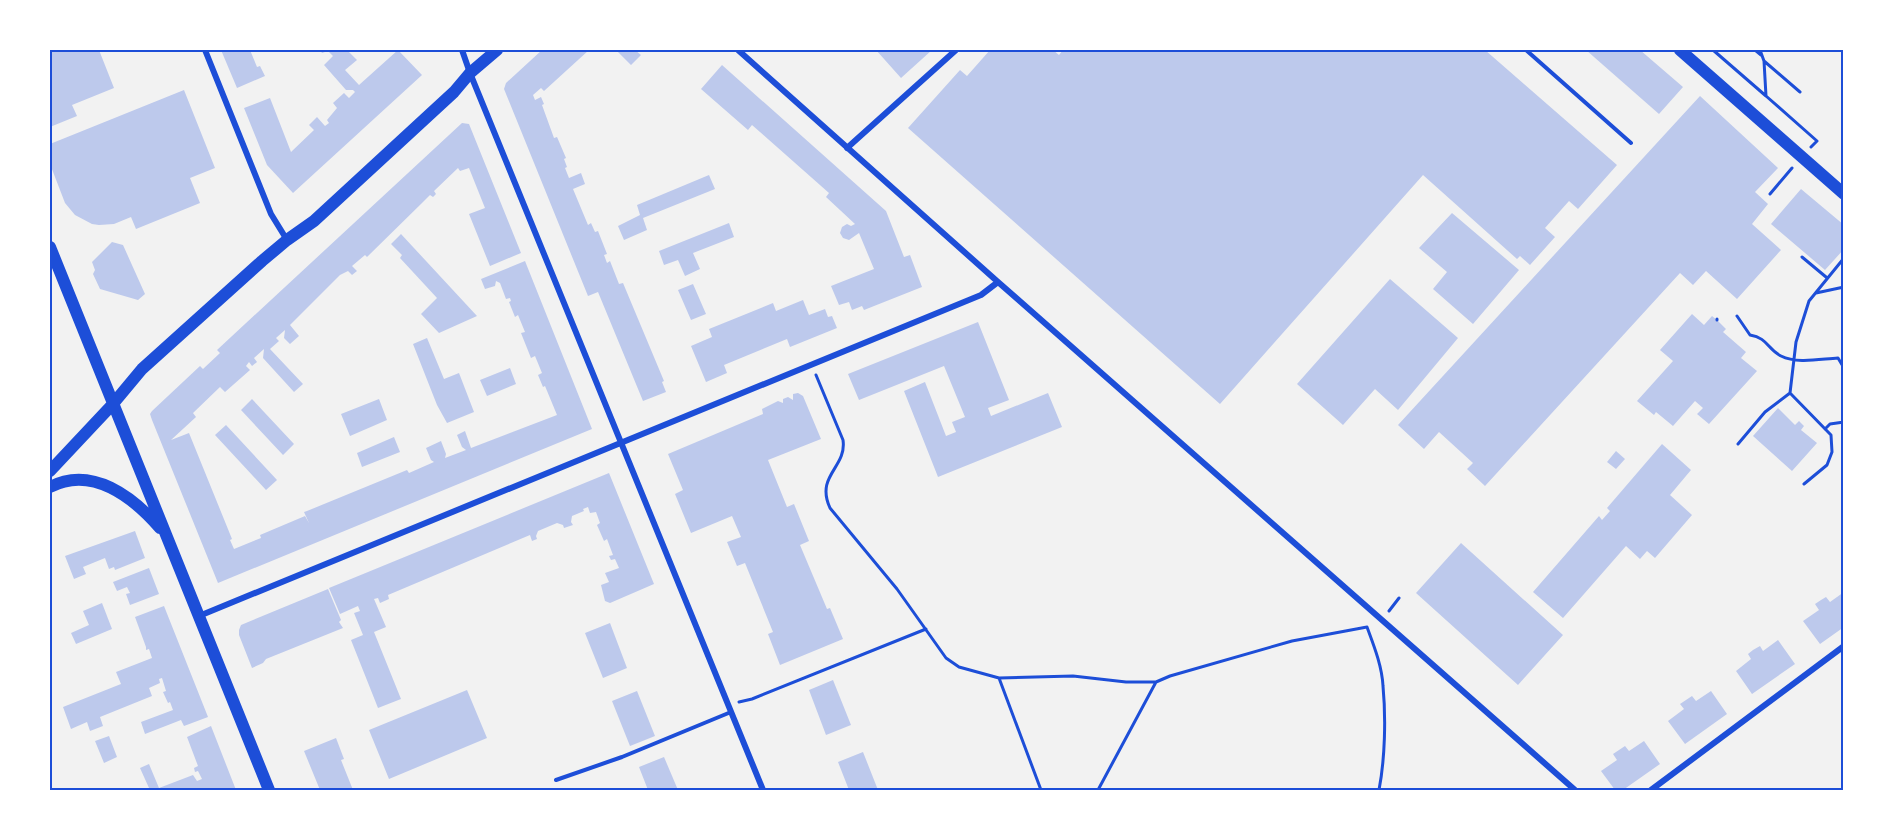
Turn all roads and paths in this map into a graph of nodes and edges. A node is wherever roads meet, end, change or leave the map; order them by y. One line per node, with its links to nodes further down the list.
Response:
1 (205, 50): 21 (street)
2 (462, 50): 13 (street)
3 (497, 50): 13 (main road)
4 (738, 50): 17 (street)
5 (956, 50): 17 (street)
6 (1526, 50): 16 (lane)
7 (1680, 50): 18 (main road)
8 (1713, 50): 15 (path)
9 (1755, 50): 11 (path)
10 (1760, 50): 11 (path)
11 (1762, 56): 12 (path)
12 (1764, 61): 14 (path); 15 (path)
13 (470, 73): 21 (main road); 37 (street)
14 (1800, 92)
15 (1766, 96): 18 (path)
16 (1631, 143)
17 (848, 148): 26 (street)
18 (1802, 156): 19 (path); 20 (main road)
19 (1770, 194)
20 (1844, 194)
21 (287, 240): 34 (main road)
22 (50, 247): 34 (main road)
23 (1802, 257): 25 (path)
24 (1844, 258): 25 (path)
25 (1826, 277): 28 (path)
26 (998, 282): 31 (street); 44 (street)
27 (1844, 287): 28 (path)
28 (1815, 293): 30 (path)
29 (1737, 316): 30 (path)
30 (1794, 360): 32 (path); 33 (path)
31 (812, 365): 37 (street); 46 (path)
32 (1844, 368)
33 (1790, 393): 36 (path); 38 (path)
34 (112, 405): 39 (main road); 42 (main road)
35 (1844, 422): 36 (path)
36 (1825, 429): 40 (path)
37 (622, 443): 43 (street); 50 (street)
38 (1738, 444)
39 (50, 471)
40 (1804, 484)
41 (50, 487): 42 (main road)
42 (165, 534): 43 (main road)
43 (198, 616): 52 (main road)
44 (1381, 619): 45 (path); 57 (street)
45 (1367, 627): 49 (path); 56 (path)
46 (926, 629): 48 (path); 50 (path)
47 (1844, 646): 58 (street)
48 (999, 678): 49 (path); 54 (path)
49 (1156, 682): 55 (path)
50 (730, 708): 51 (lane); 53 (street)
51 (556, 780)
52 (269, 790)
53 (763, 790)
54 (1041, 790)
55 (1098, 790)
56 (1379, 790)
57 (1575, 790)
58 (1651, 790)

